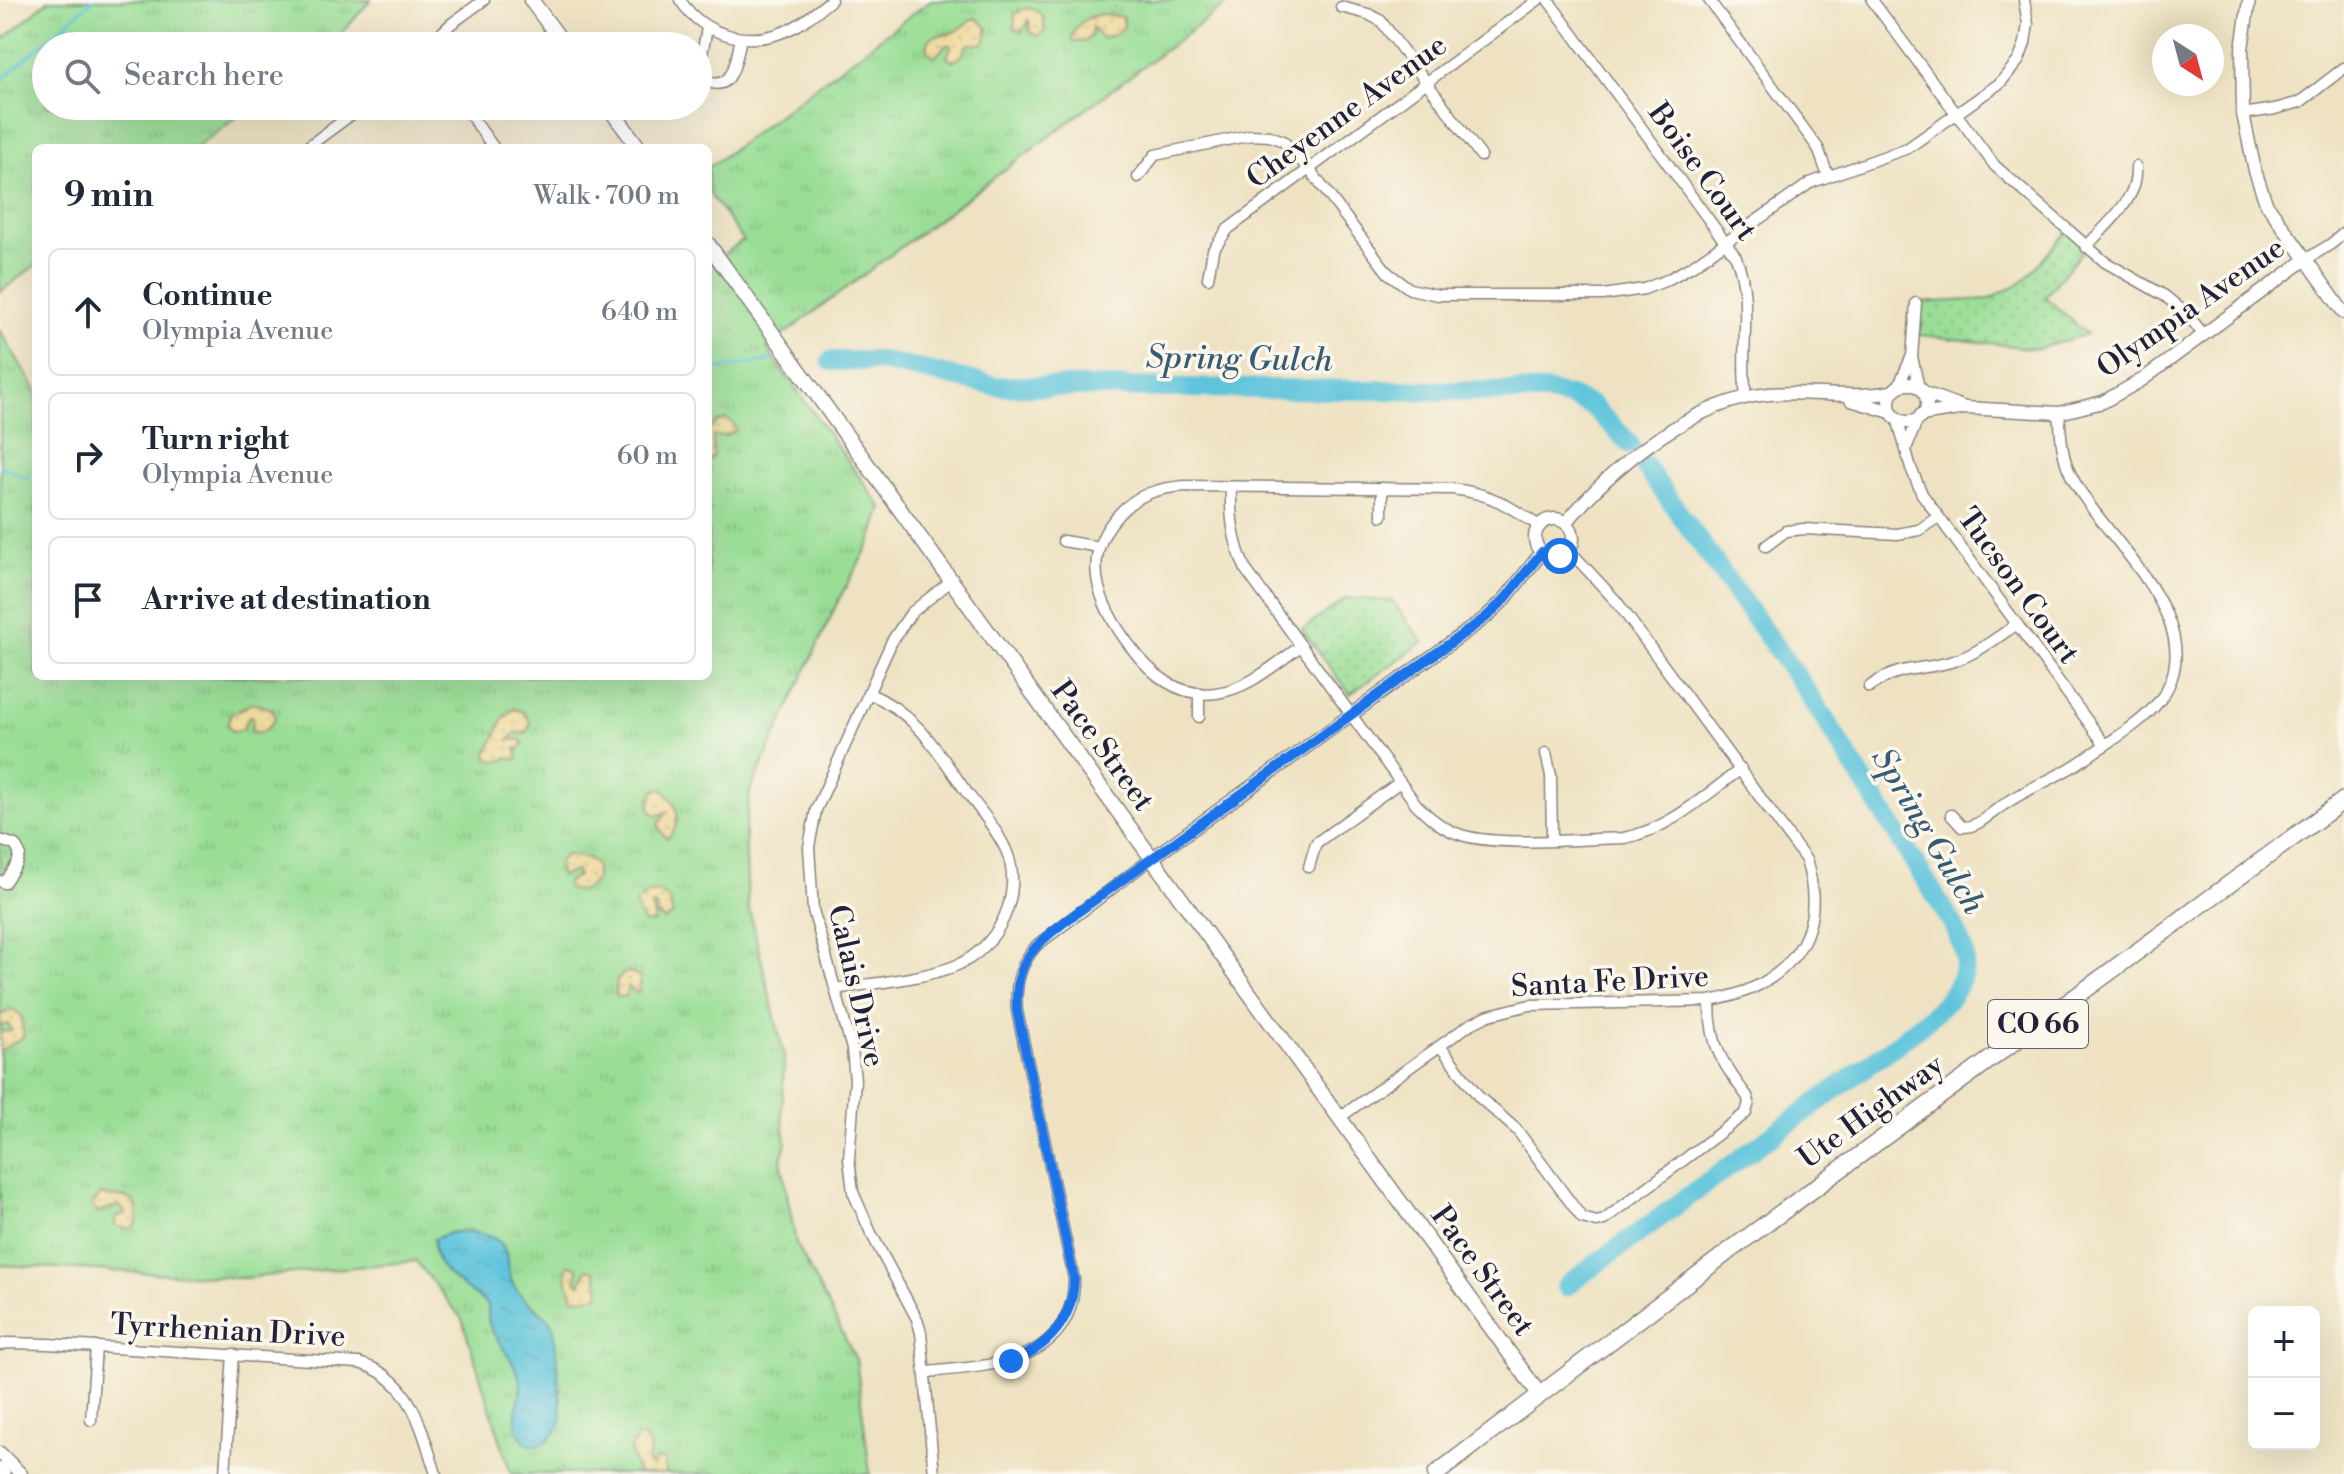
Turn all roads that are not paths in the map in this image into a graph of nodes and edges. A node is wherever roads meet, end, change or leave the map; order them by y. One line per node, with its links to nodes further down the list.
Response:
1 (484, 0): 13 (street)
2 (531, 0): 14 (main road)
3 (680, 0): 12 (street)
4 (831, 0): 16 (street)
5 (1538, 0): 19 (street, Cheyenne Avenue)
6 (1548, 0): 34 (street, Boise Court)
7 (1709, 0): 31 (street)
8 (1872, 0): 21 (street)
9 (2024, 0): 21 (street)
10 (2249, 0): 20 (street)
11 (1341, 7): 19 (street)
12 (707, 28): 15 (street); 16 (street)
13 (445, 32)
14 (555, 32)
15 (706, 32)
16 (741, 38): 18 (street)
17 (2344, 68): 20 (street)
18 (712, 83)
19 (1427, 83): 28 (street); 30 (street, Cheyenne Avenue)
20 (2243, 114): 37 (street)
21 (1957, 115): 31 (street); 35 (street)
22 (344, 120): 25 (street)
23 (474, 120): 26 (street)
24 (618, 120): 27 (main road)
25 (311, 144)
26 (491, 144)
27 (636, 144)
28 (1481, 156)
29 (2136, 167): 35 (street)
30 (1309, 169): 32 (street); 34 (street); 38 (street, Cheyenne Avenue)
31 (1828, 176): 34 (street)
32 (1138, 177)
33 (2344, 233): 37 (street, Olympia Avenue)
34 (1726, 242): 45 (street, Boise Court)
35 (2086, 247): 41 (street)
36 (712, 250): 63 (main road, Pace Street)
37 (2305, 260): 40 (street); 41 (street, Olympia Avenue)
38 (1208, 278)
39 (1916, 303): 42 (street)
40 (2344, 313)
41 (2203, 334): 48 (street, Olympia Avenue)
42 (1912, 357): 43 (street); 44 (street)
43 (1895, 390): 44 (street); 46 (street); 49 (street)
44 (1921, 391): 47 (street, Olympia Avenue); 50 (street)
45 (1746, 396): 46 (street); 56 (street)
46 (1840, 397): 49 (street)
47 (1965, 408): 48 (street, Olympia Avenue); 50 (street, Olympia Avenue)
48 (2059, 413): 71 (street)
49 (1894, 415): 50 (street); 51 (street, Tucson Court)
50 (1920, 417): 51 (street)
51 (1906, 449): 55 (street, Tucson Court)
52 (1231, 487): 53 (street); 60 (street); 65 (street)
53 (1382, 488): 54 (street); 57 (street)
54 (1382, 516)
55 (1938, 517): 59 (street); 64 (street, Tucson Court)
56 (1566, 523): 57 (street); 61 (street)
57 (1539, 526): 62 (street)
58 (1063, 541): 60 (street)
59 (1766, 546)
60 (1099, 547): 68 (street)
61 (1569, 550): 62 (street); 73 (street, Santa Fe Drive)
62 (1542, 552): 69 (street)
63 (951, 581): 67 (street, Calais Drive); 79 (main road, Pace Street)
64 (2017, 624): 66 (street); 71 (street, Tucson Court)
65 (1301, 646): 68 (street); 69 (street)
66 (1869, 687)
67 (868, 693): 82 (street, Calais Drive); 82 (street)
68 (1199, 693): 70 (street)
69 (1352, 714): 74 (street); 79 (street)
70 (1199, 717)
71 (2105, 745): 76 (street)
72 (1546, 753): 77 (street)
73 (1741, 769): 77 (street); 83 (street, Santa Fe Drive)
74 (1400, 782): 77 (street); 80 (street)
75 (2344, 800): 90 (main road, Ute Highway / CO 66)
76 (1951, 815)
77 (1552, 839)
78 (0, 840): 81 (street)
79 (1151, 859): 85 (main road, Pace Street); 89 (street)
80 (1309, 867)
81 (0, 881)
82 (836, 989): 89 (street, Calais Drive)
83 (1710, 1001): 84 (street, Santa Fe Drive); 84 (street)
84 (1440, 1046): 85 (street, Santa Fe Drive)
85 (1339, 1118): 90 (main road, Pace Street)
86 (0, 1345): 87 (street, Tyrrhenian Drive)
87 (96, 1347): 88 (street, Tyrrhenian Drive); 91 (street)
88 (233, 1354): 96 (street); 97 (street, Tyrrhenian Drive)
89 (926, 1372): 98 (street, Calais Drive)
90 (1539, 1394): 99 (main road, Ute Highway / CO 66)
91 (91, 1420)
92 (0, 1453): 95 (street)
93 (0, 1469): 94 (street)
94 (4, 1474)
95 (21, 1474)
96 (225, 1474)
97 (436, 1474)
98 (934, 1474)
99 (1436, 1474)

